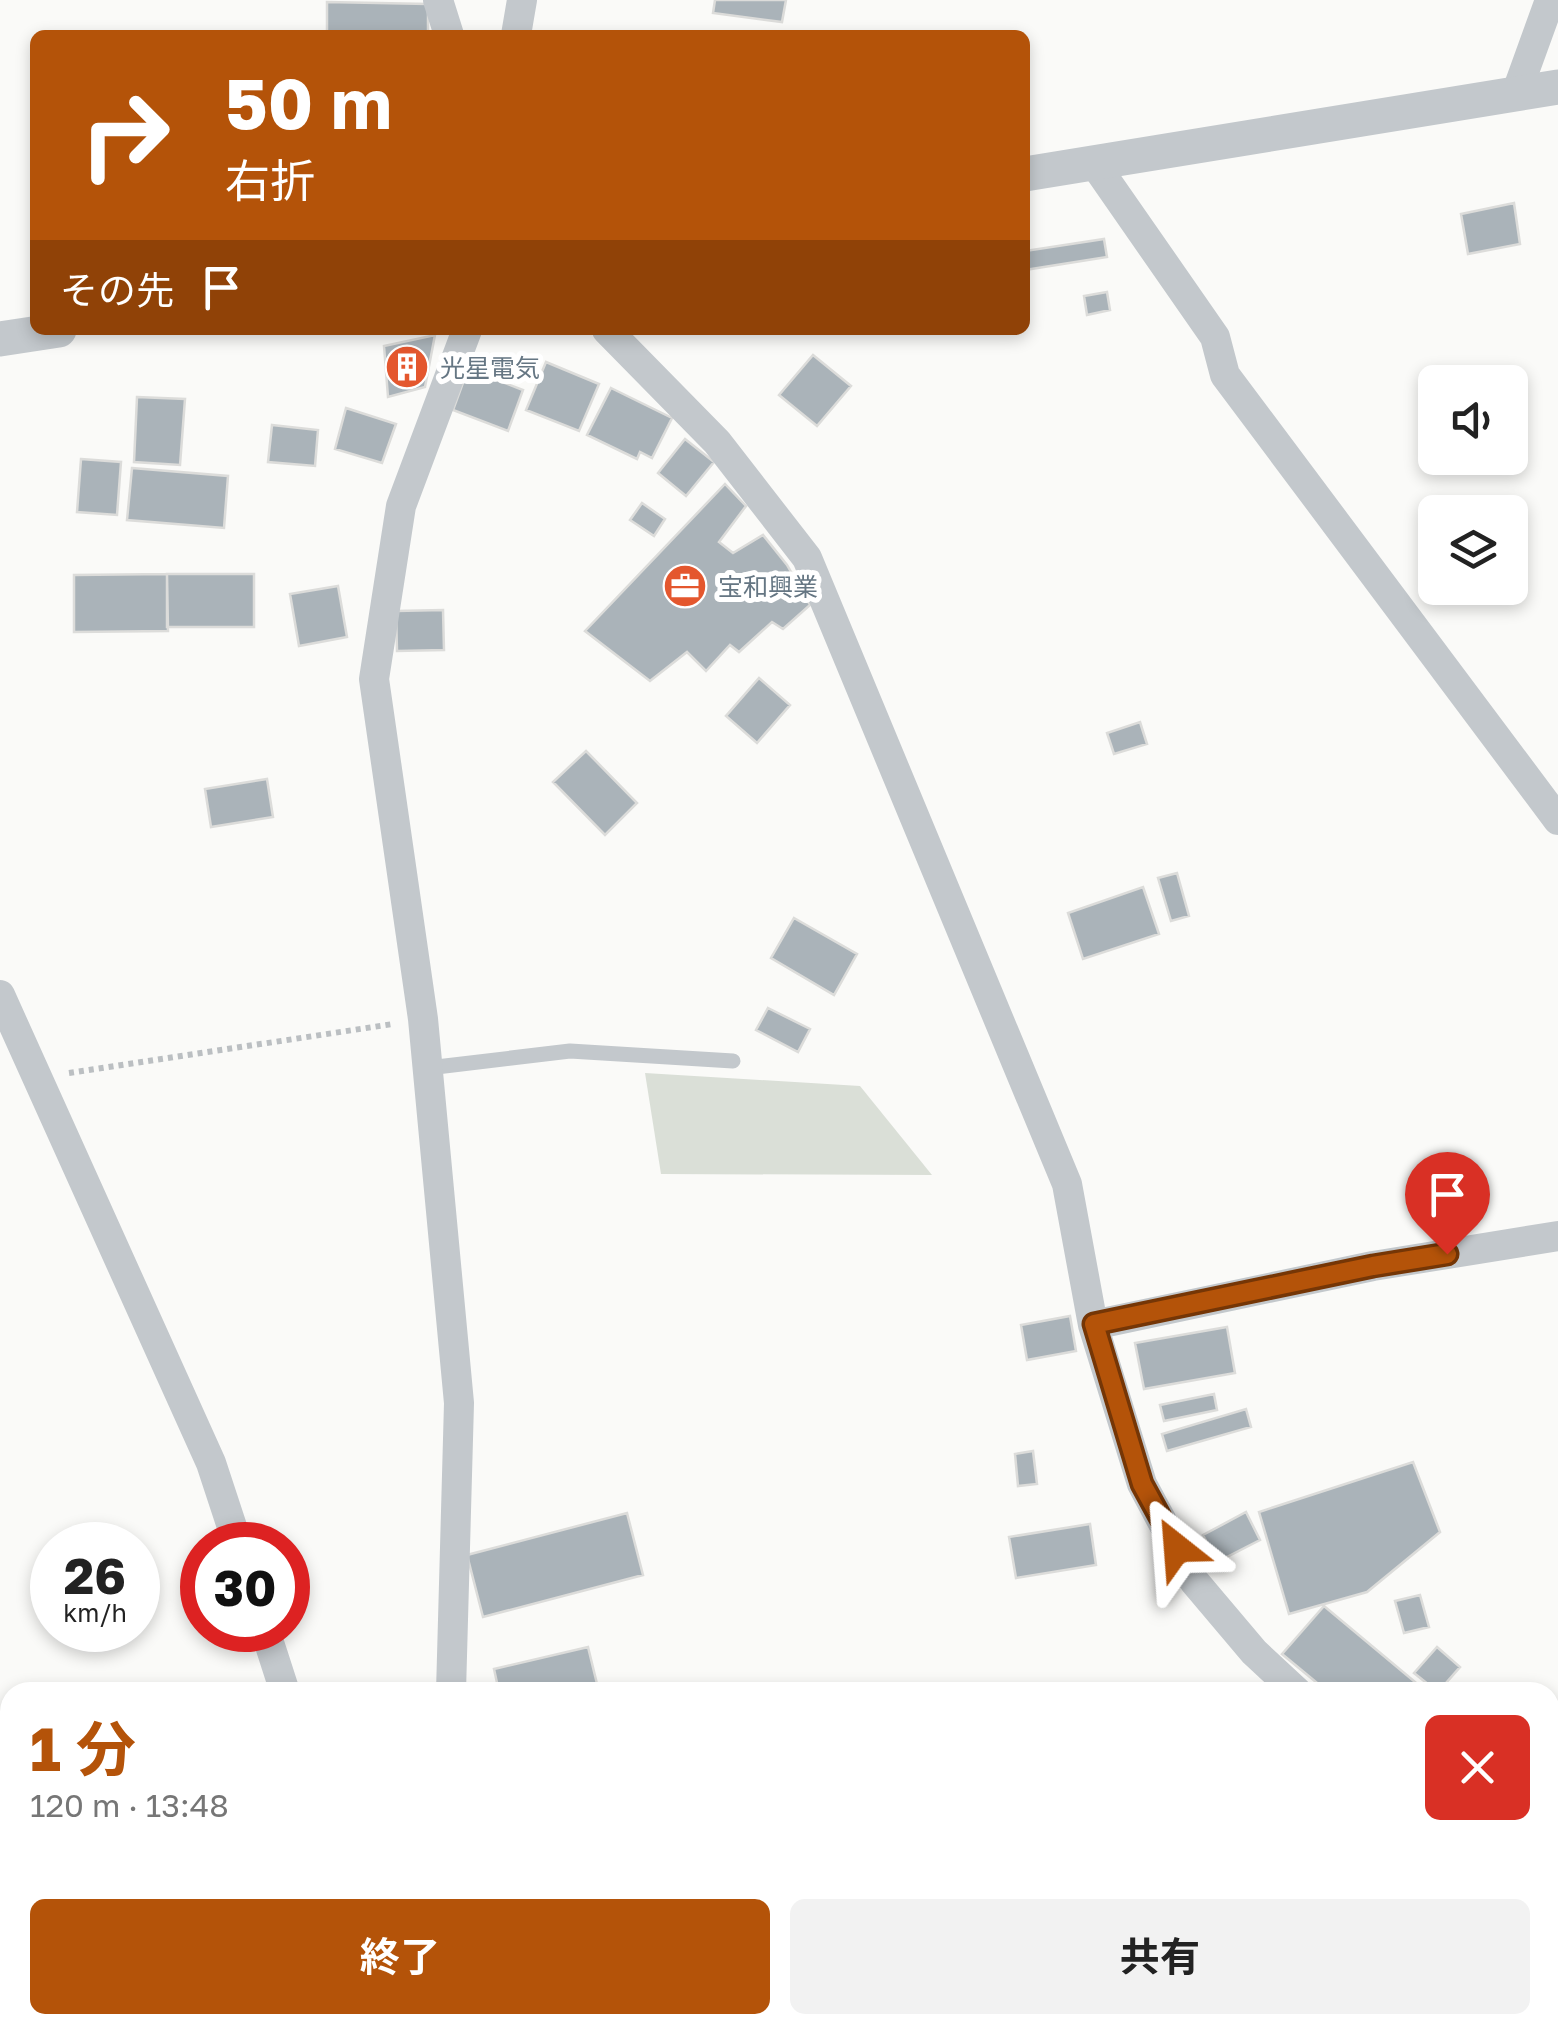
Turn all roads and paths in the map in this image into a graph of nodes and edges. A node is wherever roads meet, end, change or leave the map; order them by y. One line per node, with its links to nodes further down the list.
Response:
1 (438, 0): 4 (street)
2 (522, 0): 5 (street)
3 (1550, 0): 7 (street)
4 (447, 30)
5 (517, 30)
6 (1558, 87): 7 (street)
7 (1516, 94): 8 (street)
8 (1094, 163): 9 (street); 14 (street)
9 (1030, 173)
10 (30, 334): 13 (street)
11 (466, 335): 16 (street)
12 (612, 335): 21 (street)
13 (0, 339)
14 (1558, 820)
15 (0, 995): 19 (street)
16 (424, 1019): 18 (street); 19 (path)
17 (733, 1060): 18 (lane)
18 (428, 1068): 25 (street)
19 (37, 1078): 22 (street)
20 (1558, 1236): 21 (street)
21 (1094, 1324): 26 (street)
22 (231, 1522)
23 (272, 1652): 24 (street)
24 (283, 1682)
25 (450, 1682)
26 (1286, 1682)

